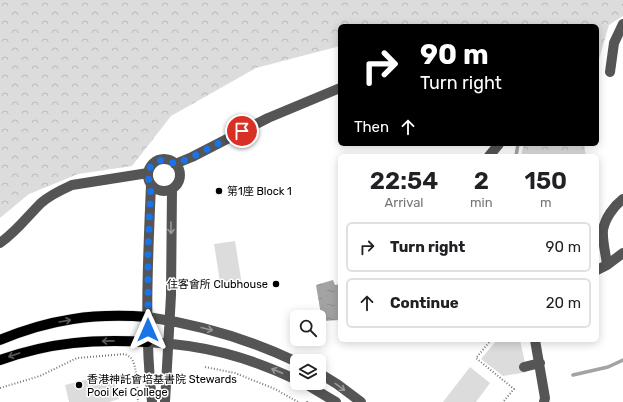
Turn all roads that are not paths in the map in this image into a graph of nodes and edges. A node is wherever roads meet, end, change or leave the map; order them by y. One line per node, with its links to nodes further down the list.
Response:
1 (623, 24): 2 (street)
2 (610, 72)
3 (338, 89): 6 (street)
4 (497, 146): 5 (street)
5 (491, 154)
6 (175, 164): 7 (street); 9 (street)
7 (148, 172): 8 (street); 11 (street)
8 (151, 185): 9 (street); 15 (street)
9 (172, 189): 16 (street, one-way to 16)
10 (623, 199): 13 (street)
11 (0, 243)
12 (623, 253): 13 (street)
13 (607, 265): 14 (street)
14 (599, 269)
15 (148, 317): 16 (street); 17 (main road, one-way to 15); 18 (street)
16 (169, 320): 20 (street); 21 (street, one-way to 21)
17 (0, 340)
18 (147, 342): 20 (street); 22 (main road, one-way to 22); 29 (street)
19 (535, 342): 23 (street)
20 (168, 343): 25 (street, one-way to 20); 30 (street)
21 (290, 359)
22 (0, 360)
23 (540, 363): 24 (street); 28 (street)
24 (524, 367)
25 (290, 377)
26 (326, 378): 32 (street, one-way to 32)
27 (316, 390): 31 (street)
28 (546, 401)
29 (152, 402)
30 (165, 402)
31 (336, 402)
32 (361, 402)

